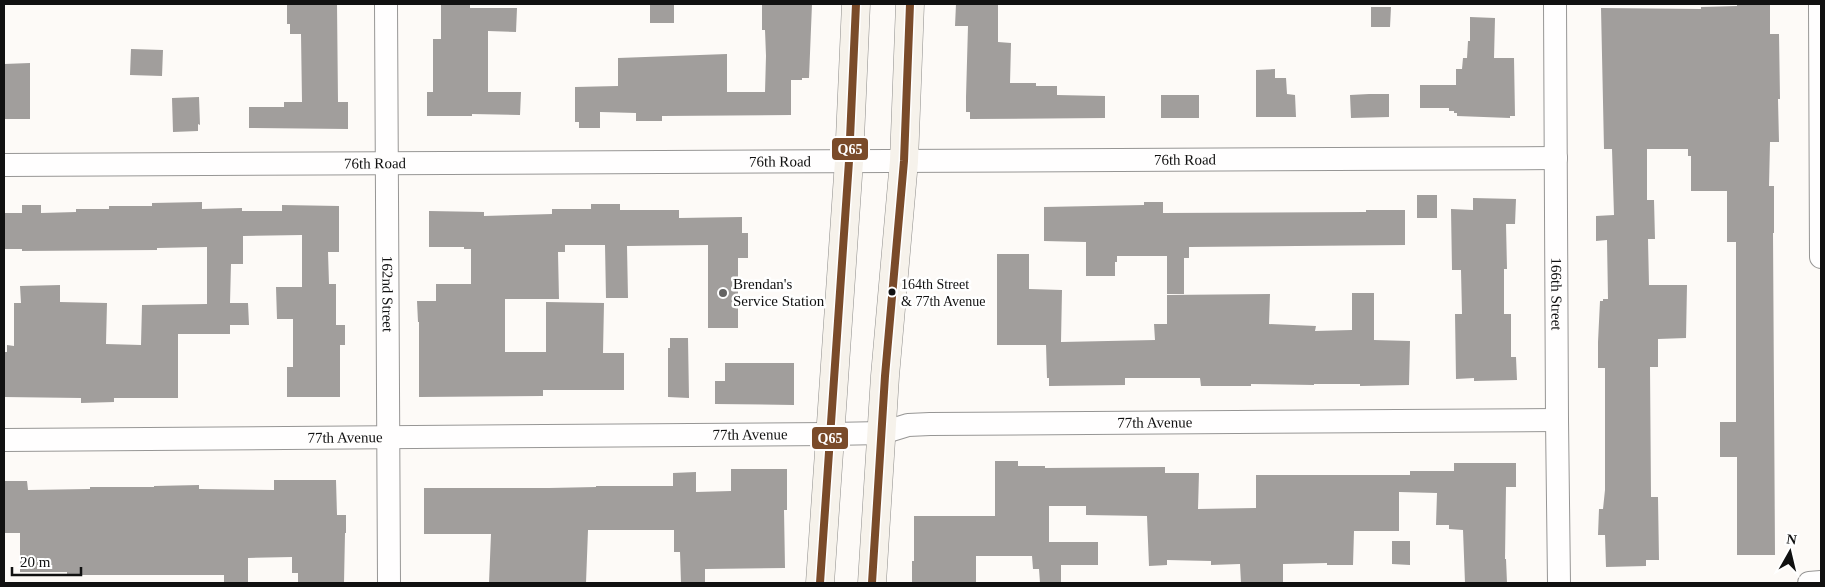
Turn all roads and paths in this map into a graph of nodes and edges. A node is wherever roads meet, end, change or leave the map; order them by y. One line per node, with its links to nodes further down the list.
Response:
1 (386, 4): 9 (street, 162nd Street)
2 (856, 4): 8 (street)
3 (910, 4): 7 (street)
4 (1555, 4): 6 (street, 166th Street)
5 (1820, 4): 11 (street)
6 (1556, 158): 7 (street, 76th Road); 12 (street, 166th Street)
7 (904, 161): 8 (street, 76th Road); 13 (street)
8 (848, 162): 9 (street, 76th Road); 14 (street)
9 (387, 163): 10 (street, 76th Road); 15 (street, 162nd Street)
10 (4, 165)
11 (1821, 256)
12 (1557, 420): 13 (street, 77th Avenue); 21 (street, 166th Street)
13 (882, 432): 14 (street, 77th Avenue); 20 (street)
14 (831, 434): 15 (street, 77th Avenue); 19 (street)
15 (389, 438): 16 (street, 77th Avenue); 18 (street, 162nd Street)
16 (4, 440)
17 (1821, 582): 22 (street)
18 (389, 583)
19 (820, 583)
20 (872, 583)
21 (1559, 583)
22 (1809, 583)

